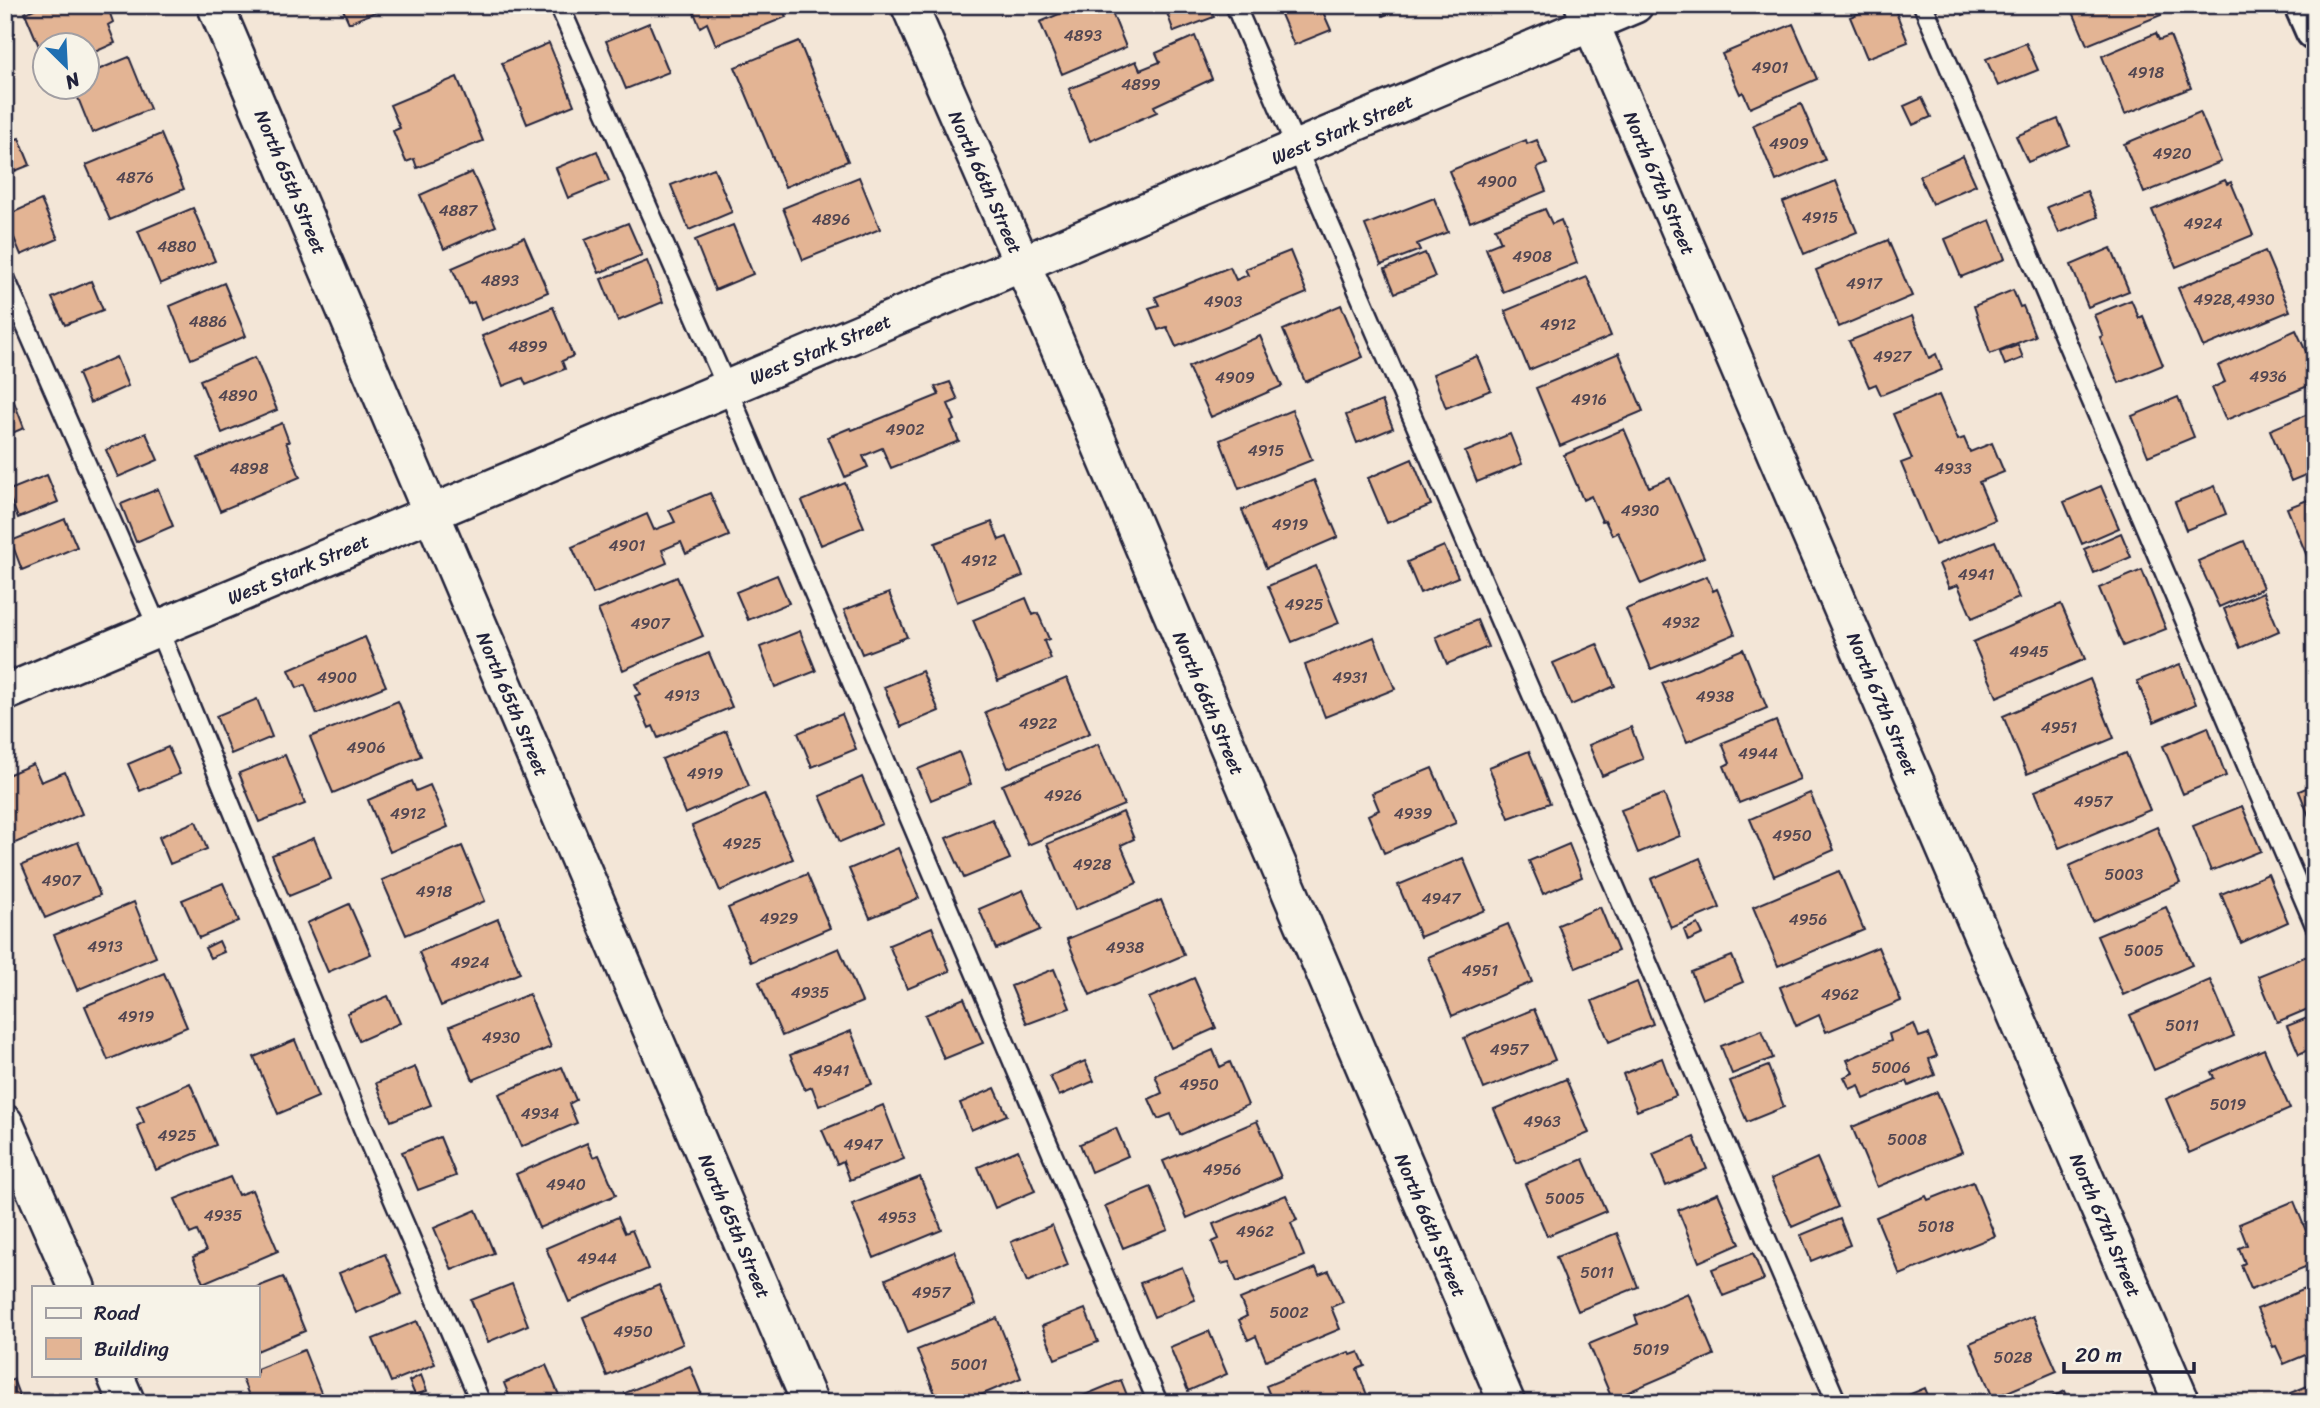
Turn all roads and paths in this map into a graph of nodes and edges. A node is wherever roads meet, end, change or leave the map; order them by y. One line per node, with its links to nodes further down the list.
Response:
1 (215, 5): 14 (street, North 65th Street)
2 (559, 5): 13 (lane)
3 (909, 5): 11 (street, North 66th Street)
4 (1235, 5): 10 (lane)
5 (1635, 5): 8 (street, West Stark Street)
6 (1923, 5): 17 (lane)
7 (2304, 5): 9 (street)
8 (1587, 15): 10 (street, West Stark Street); 27 (street, North 67th Street)
9 (2315, 30)
10 (1297, 148): 11 (street, West Stark Street); 26 (lane)
11 (1022, 264): 13 (street, West Stark Street); 25 (street, North 66th Street)
12 (5, 278): 15 (lane)
13 (727, 388): 14 (street, West Stark Street); 24 (lane)
14 (433, 513): 15 (street, West Stark Street); 23 (street, North 65th Street)
15 (158, 628): 16 (street, West Stark Street); 22 (lane)
16 (5, 693)
17 (2315, 925)
18 (5, 1122): 19 (street)
19 (77, 1286)
20 (115, 1376): 21 (street)
21 (127, 1403)
22 (481, 1403)
23 (810, 1403)
24 (1158, 1403)
25 (1507, 1403)
26 (1837, 1403)
27 (2182, 1403)

